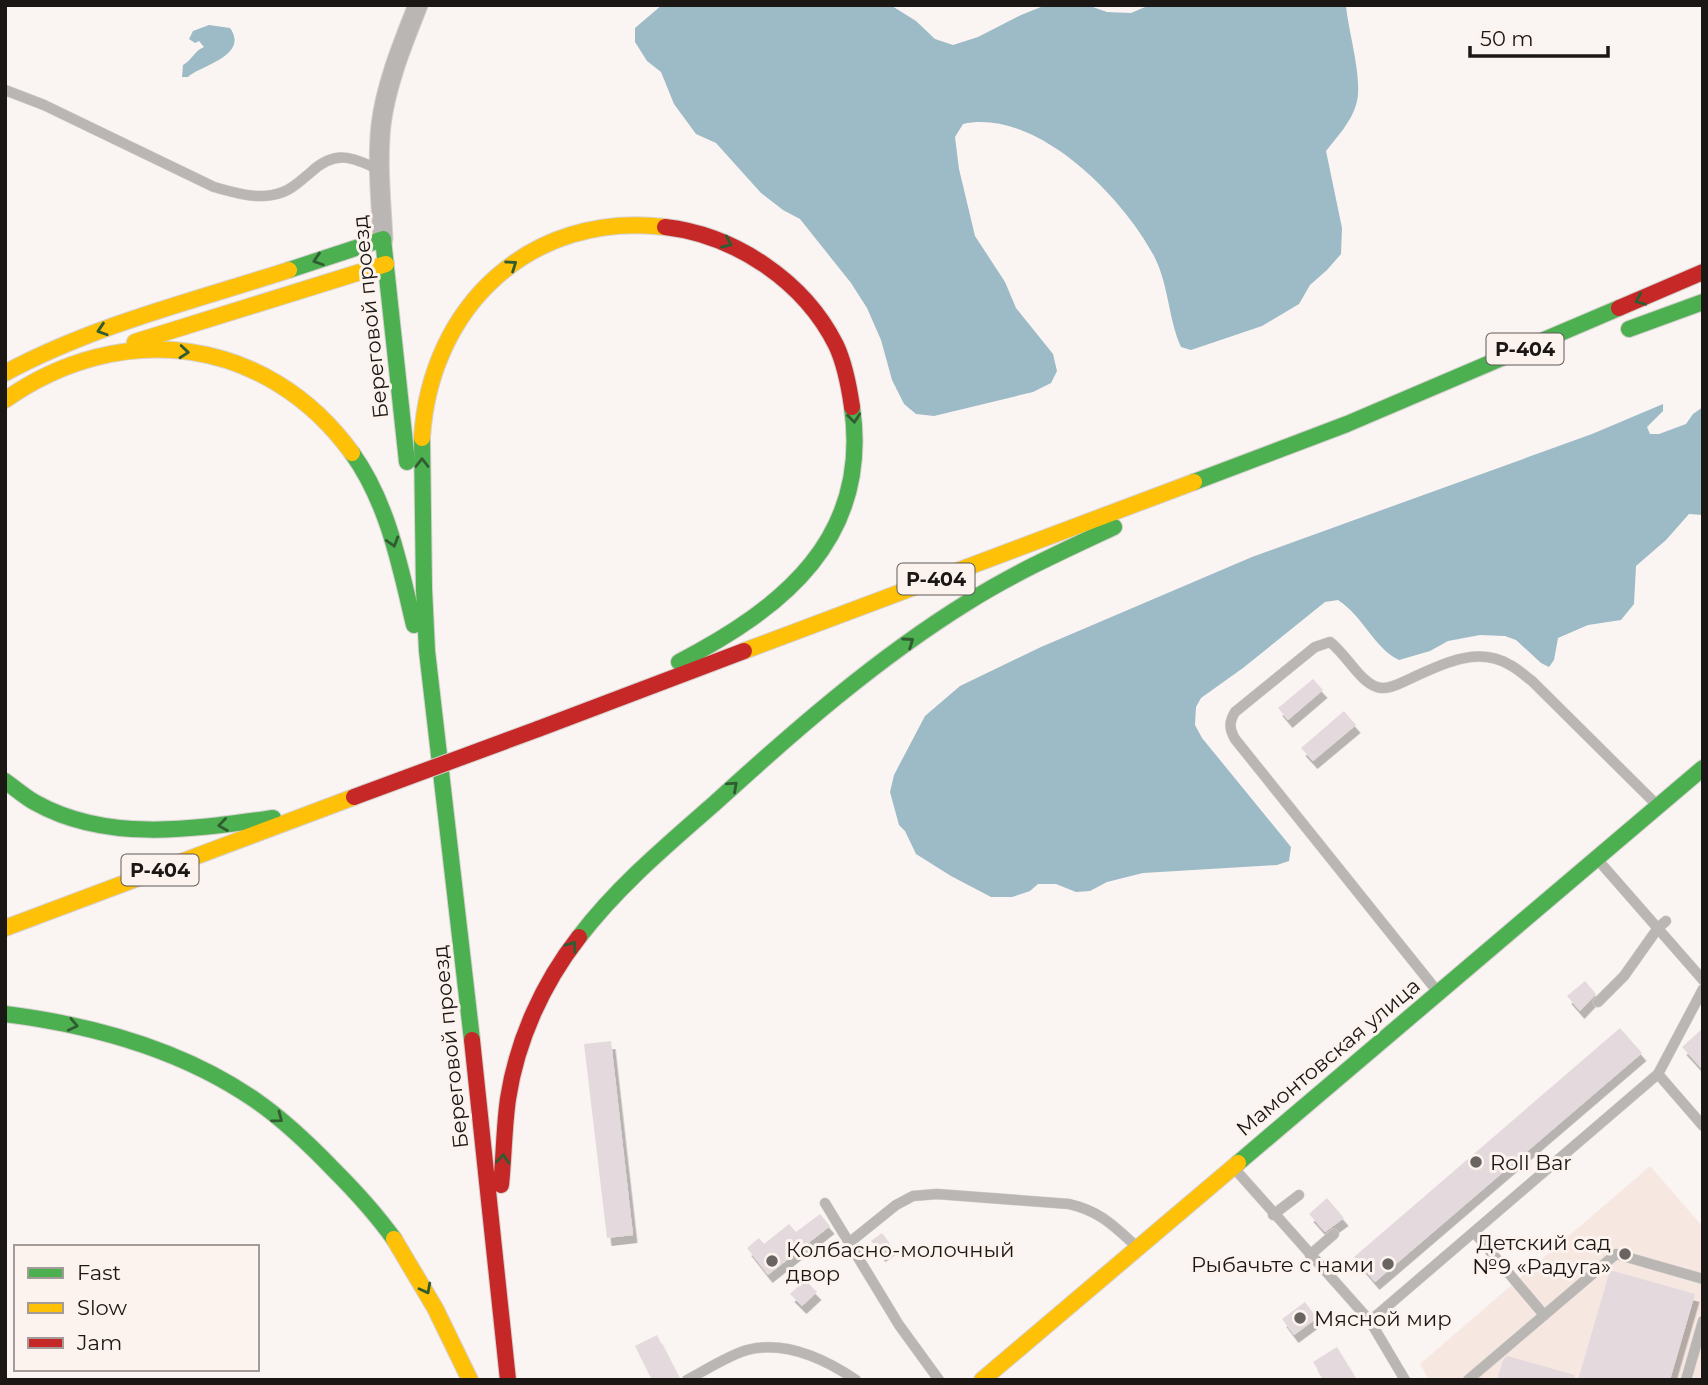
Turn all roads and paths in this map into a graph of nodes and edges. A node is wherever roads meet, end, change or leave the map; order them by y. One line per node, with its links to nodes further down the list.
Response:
1 (418, 5): 3 (street, Береговой проезд)
2 (5, 90): 3 (lane)
3 (379, 170): 4 (street, Береговой проезд)
4 (383, 239): 5 (main road, Береговой проезд); 11 (main road, one-way to 11)
5 (386, 264): 9 (main road); 15 (main road, Береговой проезд)
6 (1703, 272): 13 (main road, Р-404, one-way to 13)
7 (1703, 302): 8 (main road)
8 (1615, 334)
9 (87, 357): 12 (main road); 17 (main road, one-way to 17)
10 (1529, 363): 13 (main road, Р-404)
11 (5, 373)
12 (5, 400)
13 (1347, 424): 14 (main road, Р-404)
14 (1275, 451): 16 (main road, Р-404); 40 (main road, one-way to 14)
15 (426, 629): 16 (main road, one-way to 16); 17 (main road)
16 (596, 706): 21 (main road, Р-404, bridge)
17 (434, 710): 40 (main road, Береговой проезд)
18 (1703, 768): 20 (main road, Мамонтовская улица)
19 (5, 781): 21 (main road, one-way to 19)
20 (1657, 805): 22 (main road, Мамонтовская улица); 27 (lane)
21 (315, 812): 24 (main road, Р-404)
22 (1596, 857): 23 (lane); 27 (main road, Мамонтовская улица)
23 (1662, 925): 25 (lane); 28 (lane)
24 (5, 928)
25 (1703, 980)
26 (1703, 989): 30 (lane)
27 (1437, 992): 32 (main road, Мамонтовская улица)
28 (1598, 1002)
29 (5, 1014): 46 (main road, one-way to 46)
30 (1658, 1074): 31 (lane); 36 (lane)
31 (1703, 1126)
32 (1232, 1166): 35 (lane); 39 (main road, Мамонтовская улица)
33 (1299, 1195): 35 (lane)
34 (825, 1203): 38 (lane)
35 (1273, 1215): 41 (lane)
36 (1474, 1232): 43 (lane); 44 (lane)
37 (1334, 1234): 41 (lane)
38 (850, 1242): 39 (lane); 50 (lane)
39 (1138, 1247): 51 (main road, Мамонтовская улица)
40 (496, 1251): 47 (main road, Береговой проезд)
41 (1310, 1255): 44 (lane)
42 (1703, 1279): 43 (lane)
43 (1544, 1315): 53 (lane)
44 (1370, 1321): 52 (lane)
45 (1703, 1321): 54 (lane)
46 (470, 1380)
47 (508, 1380)
48 (687, 1380): 49 (lane)
49 (856, 1380)
50 (939, 1380)
51 (982, 1380)
52 (1405, 1380)
53 (1468, 1380)
54 (1686, 1380)

